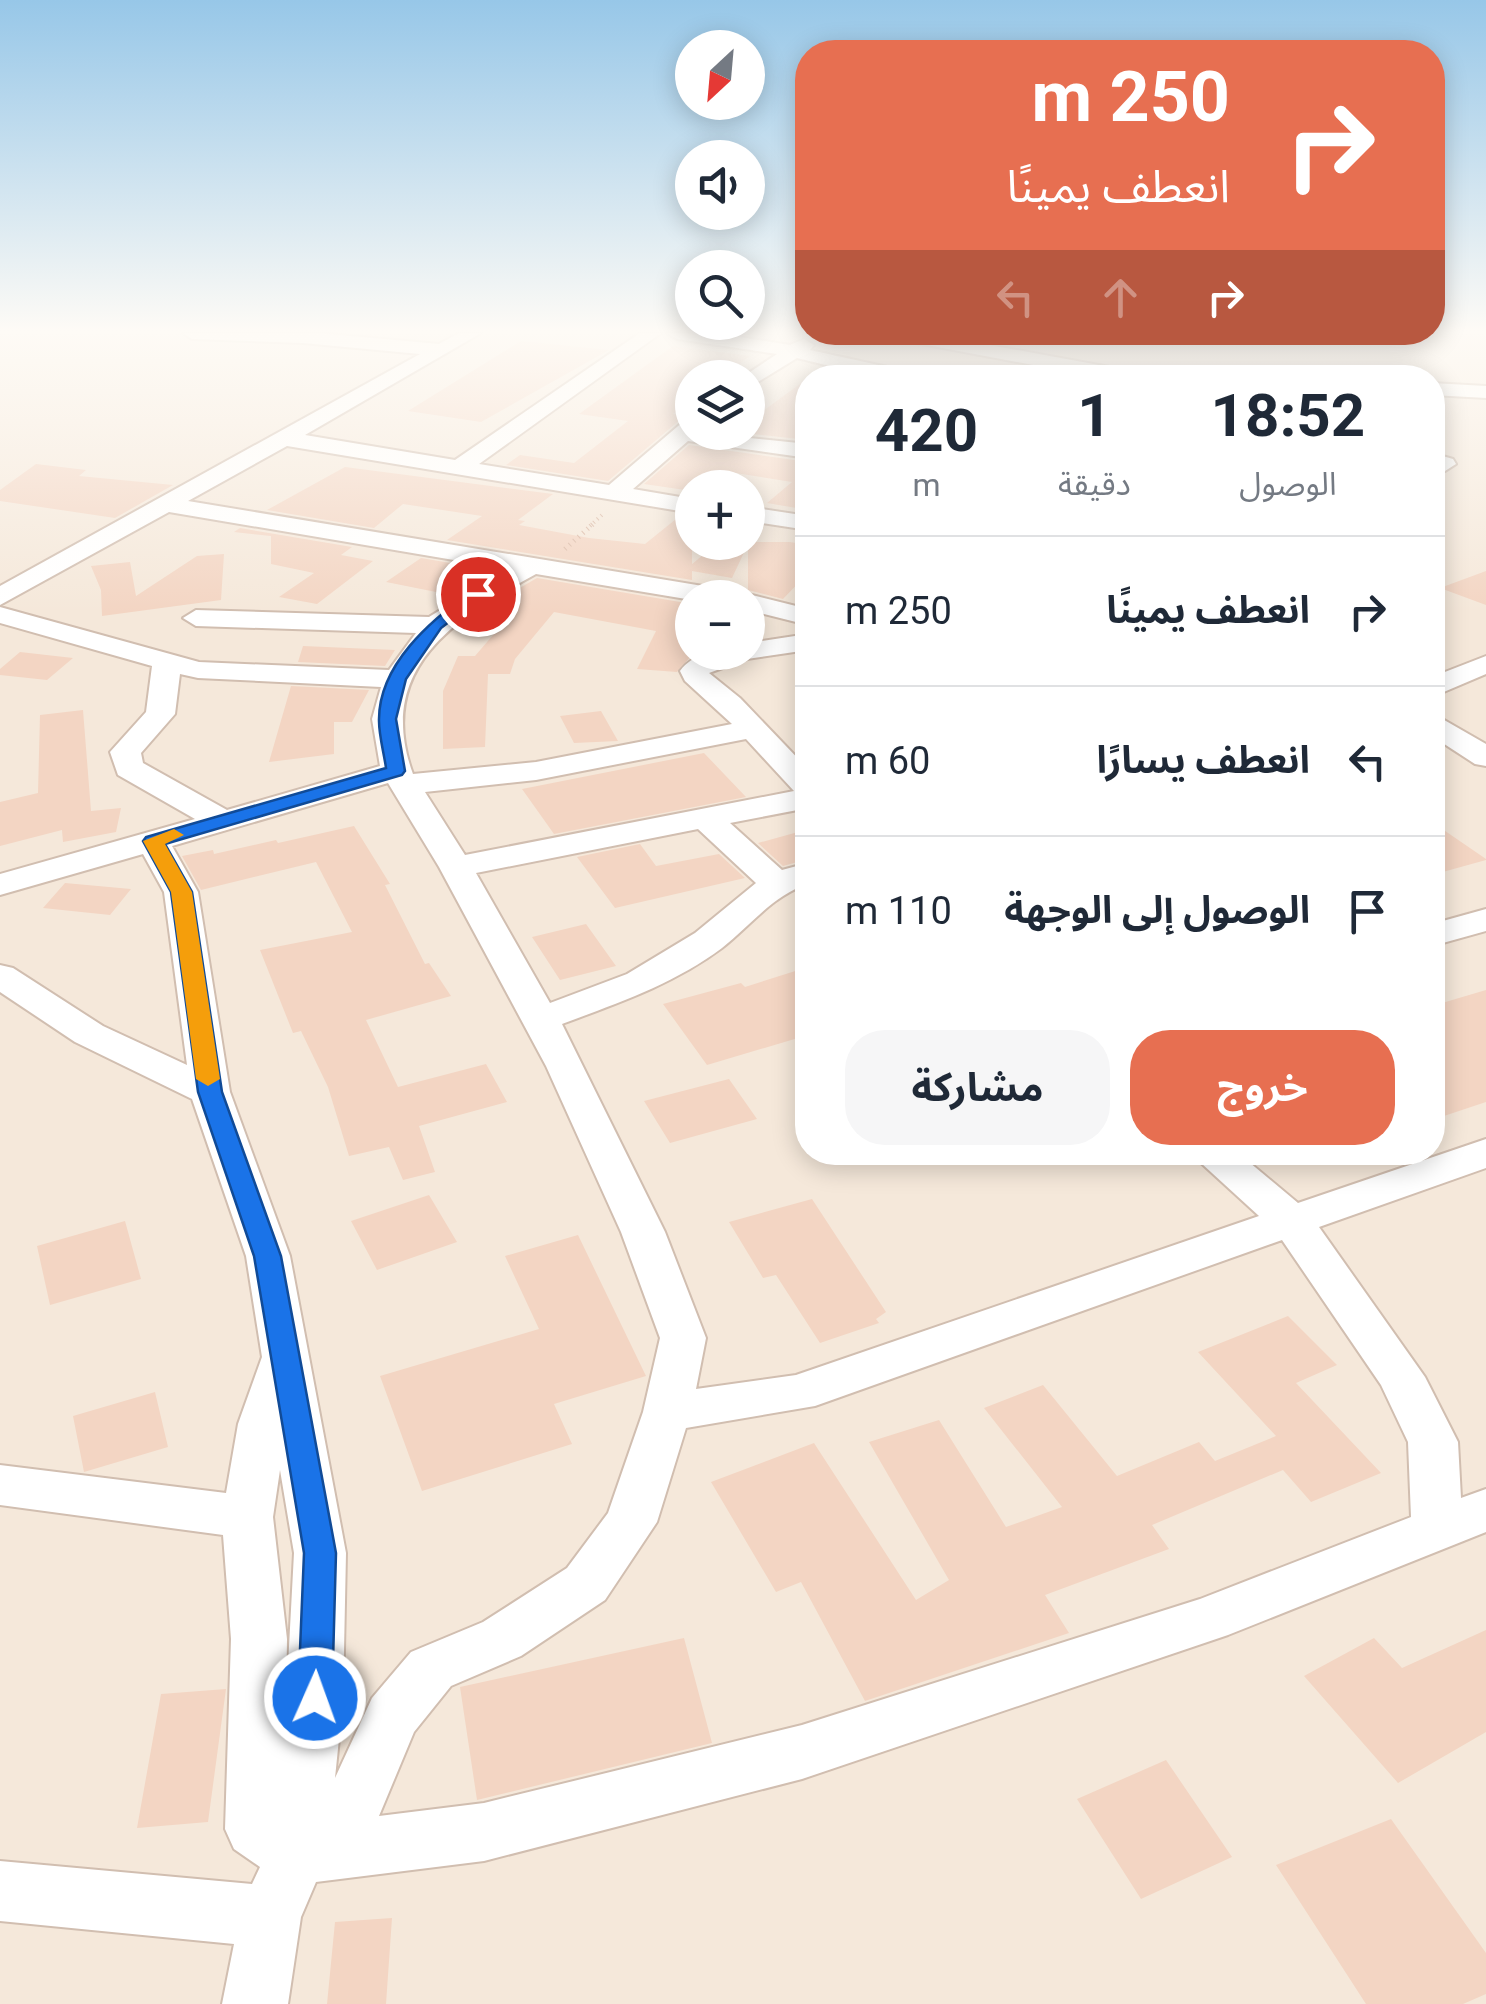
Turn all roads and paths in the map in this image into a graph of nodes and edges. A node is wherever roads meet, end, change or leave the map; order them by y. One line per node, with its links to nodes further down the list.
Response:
1 (306, 427): 3 (street)
2 (518, 427): 7 (street)
3 (286, 439): 7 (street); 10 (street)
4 (675, 441): 8 (street)
5 (765, 443): 6 (street)
6 (795, 448)
7 (459, 468): 8 (street)
8 (613, 494): 9 (street); 14 (path)
9 (675, 503)
10 (168, 505): 14 (street); 15 (street)
11 (765, 517): 12 (street)
12 (795, 521)
13 (0, 564): 15 (street)
14 (533, 566): 16 (street); 21 (street)
15 (41, 572): 17 (street)
16 (675, 589)
17 (2, 598): 24 (street)
18 (765, 604): 19 (street)
19 (795, 607)
20 (196, 618): 21 (street)
21 (436, 624): 27 (street)
22 (795, 644): 23 (street)
23 (765, 649)
24 (167, 662): 27 (street); 38 (street)
25 (1486, 664): 28 (street)
26 (695, 670): 30 (street)
27 (397, 679): 35 (street)
28 (1445, 682)
29 (1445, 717): 32 (street)
30 (753, 728): 34 (street); 35 (street)
31 (1445, 730): 33 (street)
32 (1486, 732)
33 (1486, 757)
34 (795, 774)
35 (401, 778): 38 (street); 40 (street)
36 (795, 800): 37 (street)
37 (704, 816): 40 (street); 41 (street)
38 (225, 822): 39 (street)
39 (153, 841): 42 (street); 47 (street)
40 (456, 867): 46 (street)
41 (792, 878): 46 (street)
42 (0, 884)
43 (1486, 920): 44 (street)
44 (1445, 931)
45 (0, 976): 47 (street)
46 (539, 1020): 52 (street)
47 (210, 1092): 51 (street)
48 (1486, 1152): 50 (street)
49 (1226, 1165): 50 (street)
50 (1290, 1219): 52 (street); 55 (street)
51 (286, 1356): 54 (street); 56 (street)
52 (668, 1412): 56 (street)
53 (0, 1485): 54 (street)
54 (247, 1516): 56 (street)
55 (1462, 1519): 56 (street)
56 (296, 1855): 58 (street)
57 (0, 1890): 58 (street)
58 (270, 1917): 59 (street)
59 (255, 2004)

